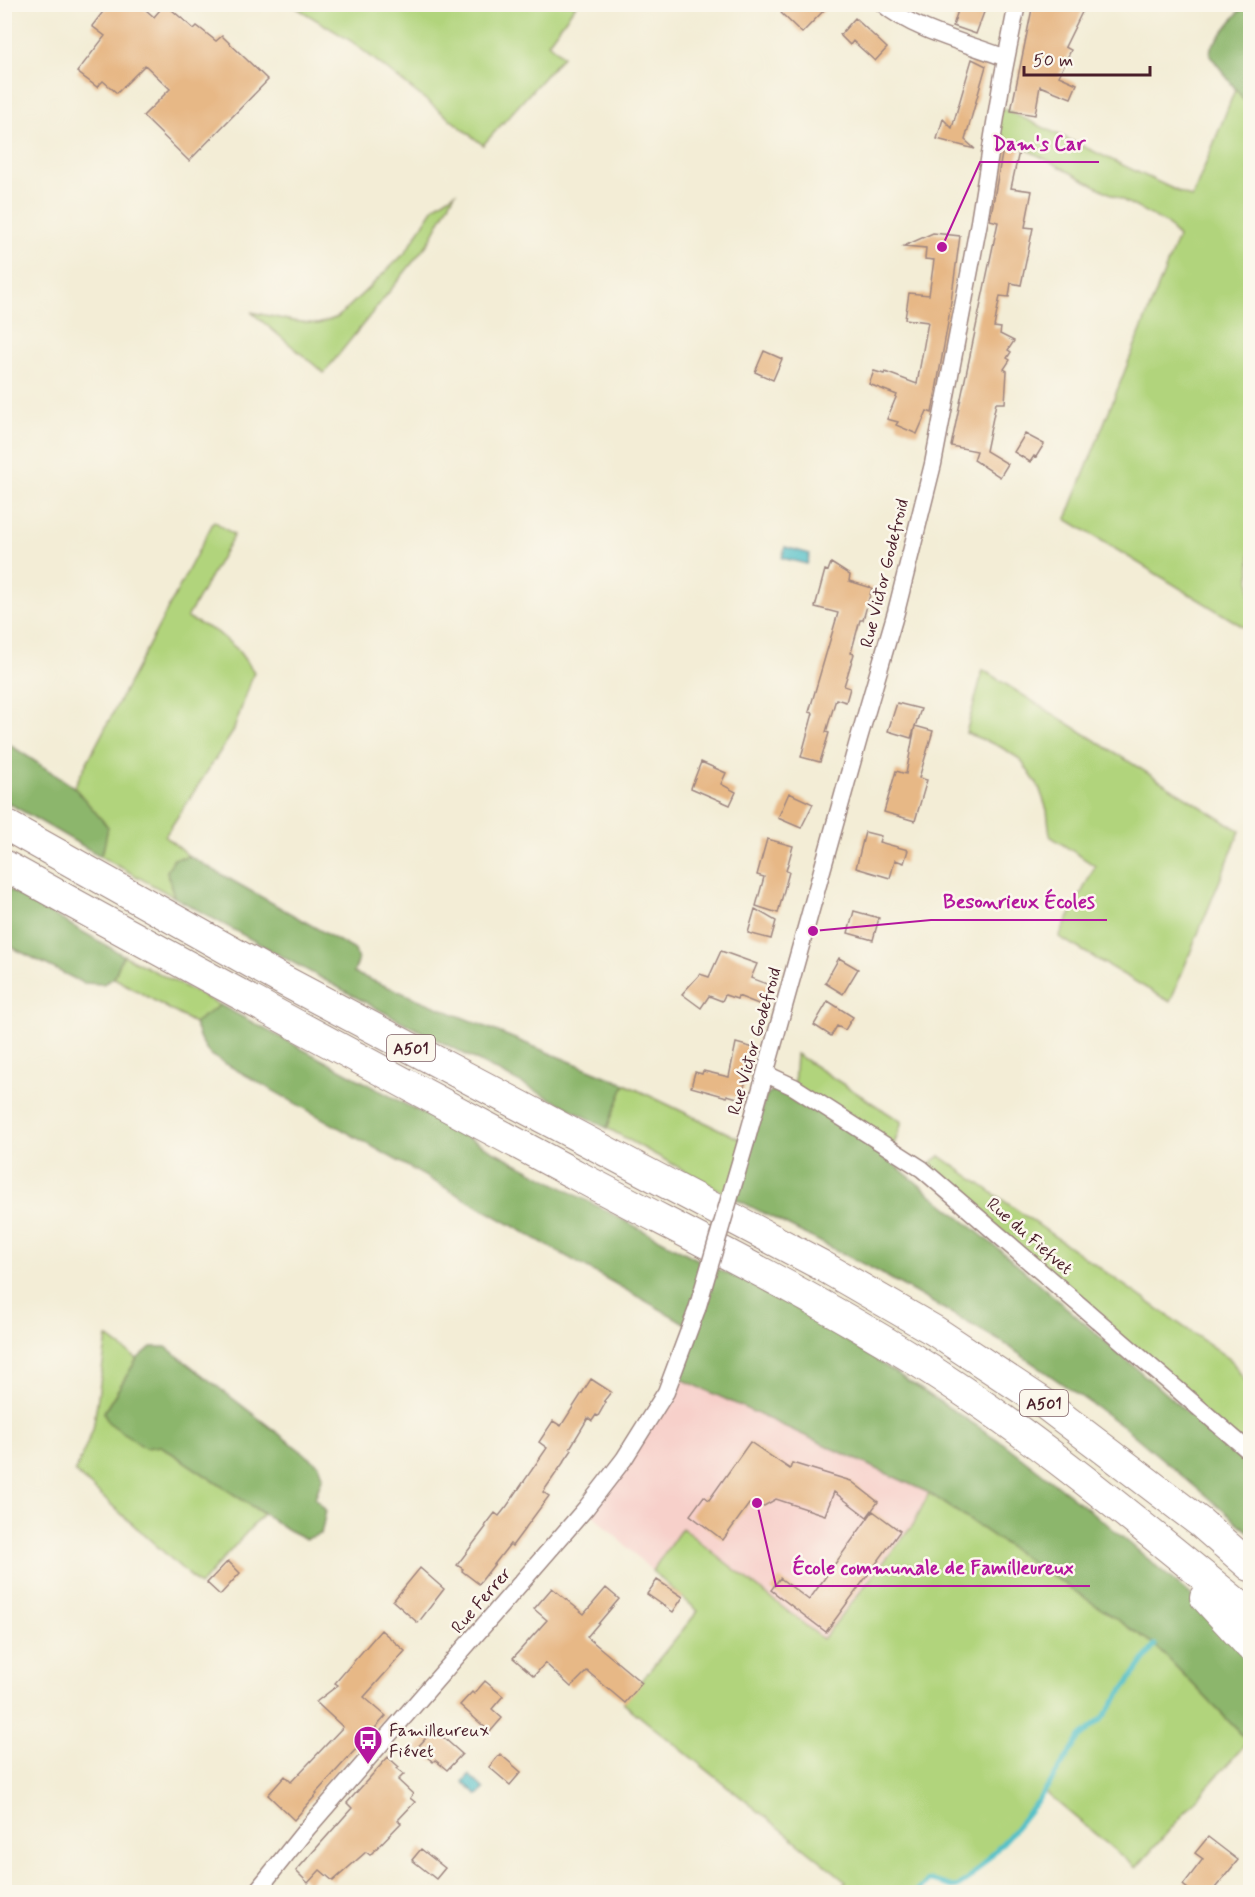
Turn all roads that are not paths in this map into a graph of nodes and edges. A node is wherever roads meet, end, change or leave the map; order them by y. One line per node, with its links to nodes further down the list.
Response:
1 (883, 4): 3 (street)
2 (1017, 4): 3 (street, Rue Victor Godefroid)
3 (1006, 58): 6 (street, Rue Victor Godefroid)
4 (4, 824): 10 (highway, A501)
5 (4, 865): 9 (highway, A501)
6 (766, 1074): 7 (street, Rue Victor Godefroid, bridge); 8 (street, Rue du Fiefvet)
7 (697, 1309): 13 (street, Rue Ferrer)
8 (1251, 1452)
9 (1087, 1482): 11 (highway, A501); 12 (highway)
10 (1251, 1566)
11 (1251, 1614)
12 (1251, 1646)
13 (256, 1893)

